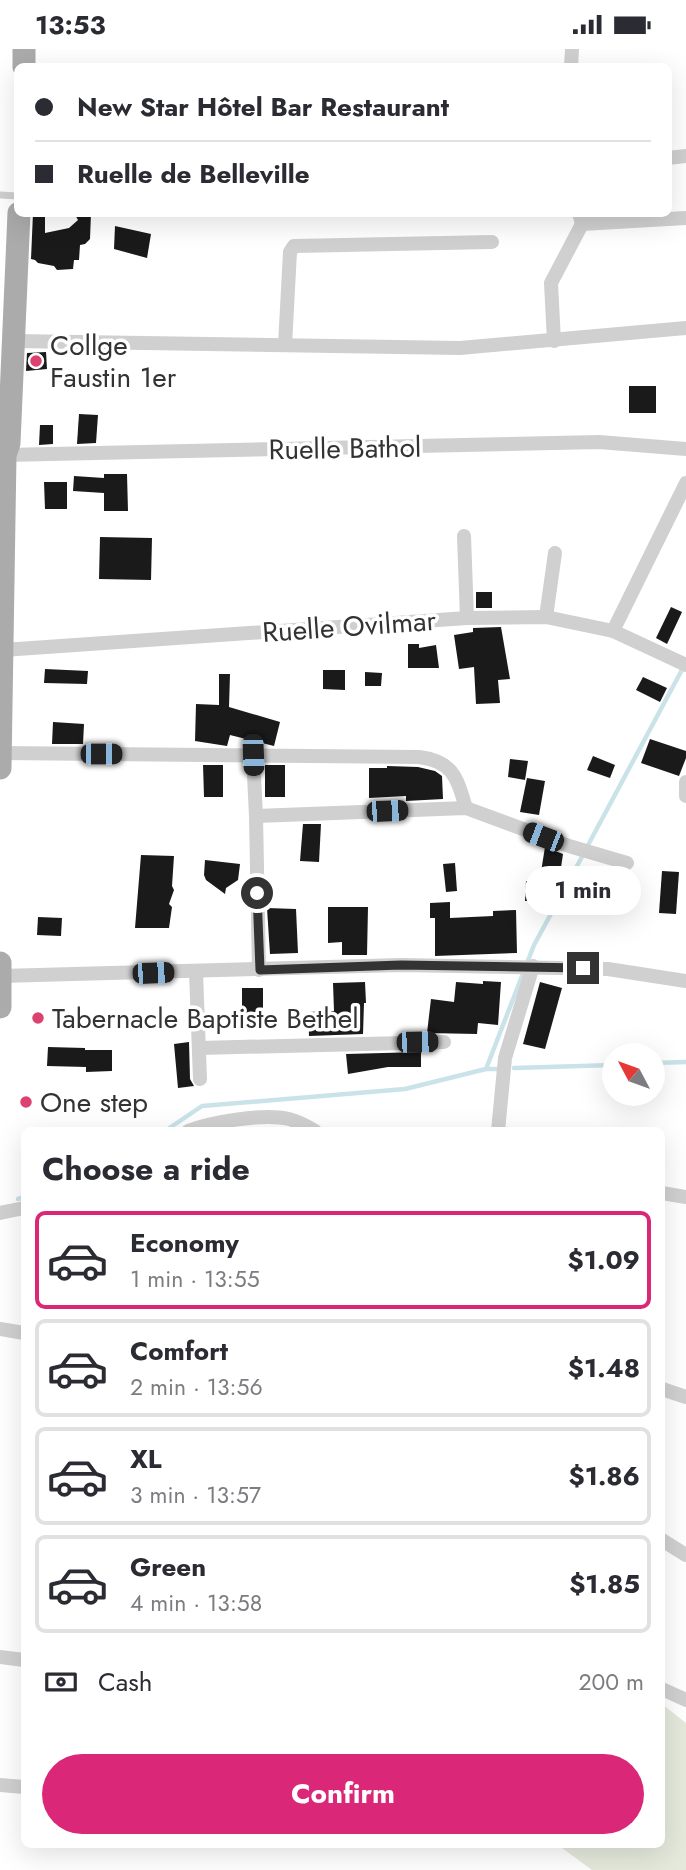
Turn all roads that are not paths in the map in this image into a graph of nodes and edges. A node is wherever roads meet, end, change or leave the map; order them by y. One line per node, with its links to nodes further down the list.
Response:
1 (19, 217): 6 (main road)
2 (686, 218): 3 (street)
3 (581, 219): 7 (street)
4 (492, 242): 8 (street)
5 (686, 328): 7 (street)
6 (15, 341): 8 (street); 9 (main road)
7 (554, 341): 8 (street)
8 (285, 345)
9 (4, 447): 10 (street, Ruelle Bathol); 17 (main road)
10 (686, 449)
11 (686, 483): 16 (street)
12 (464, 536): 15 (street)
13 (555, 553): 14 (street)
14 (546, 617): 15 (street, Ruelle Ovilmar); 16 (street, Ruelle Ovilmar)
15 (467, 618): 17 (street, Ruelle Ovilmar)
16 (613, 631): 18 (street, Ruelle Ovilmar)
17 (3, 650): 19 (main road)
18 (680, 662)
19 (0, 753): 20 (street); 21 (main road)
20 (253, 755): 24 (street); 25 (street)
21 (0, 768)
22 (686, 782): 23 (street)
23 (686, 796)
24 (466, 808): 25 (street); 26 (street)
25 (256, 816): 29 (street)
26 (627, 863)
27 (0, 963): 31 (main road)
28 (528, 966): 29 (street); 32 (street); 39 (street)
29 (260, 970): 30 (street)
30 (196, 972): 31 (street); 35 (street)
31 (1, 976): 33 (main road)
32 (686, 981)
33 (0, 1007)
34 (444, 1042): 35 (street)
35 (199, 1048): 36 (street)
36 (200, 1079)
37 (197, 1127): 38 (street)
38 (306, 1127)
39 (498, 1127)
40 (665, 1194): 41 (street)
41 (686, 1197)
42 (21, 1209): 43 (street)
43 (0, 1213)
44 (0, 1329): 45 (street)
45 (21, 1332)
46 (665, 1390): 47 (street)
47 (686, 1397)
48 (665, 1542): 49 (street)
49 (686, 1555)
50 (0, 1657): 51 (street)
51 (21, 1660)
52 (665, 1690): 53 (street)
53 (686, 1700)
54 (0, 1785): 55 (street)
55 (21, 1787)

